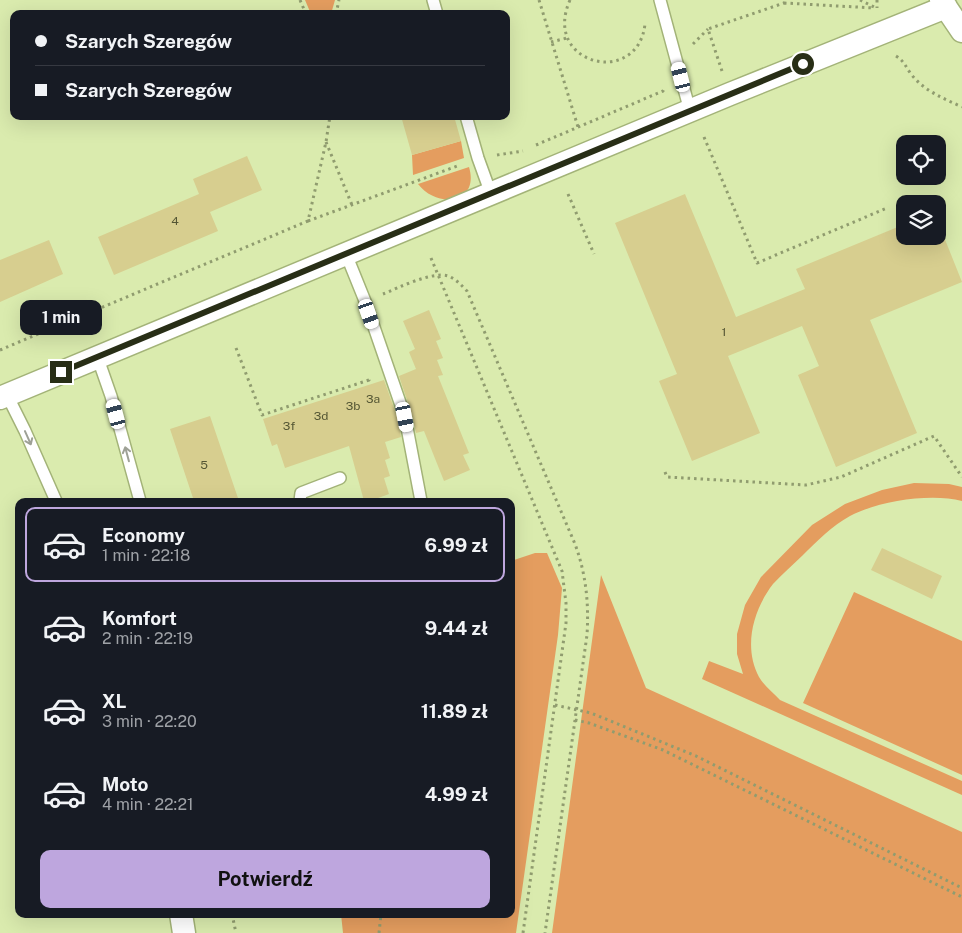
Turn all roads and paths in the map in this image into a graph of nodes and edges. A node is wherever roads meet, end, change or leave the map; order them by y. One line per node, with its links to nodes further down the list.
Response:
1 (539, 0): 13 (path)
2 (570, 0): 12 (path)
3 (660, 0): 15 (lane)
4 (860, 0): 8 (path)
5 (877, 0): 8 (path)
6 (784, 2): 8 (path); 10 (path)
7 (943, 4): 11 (street); 16 (street)
8 (877, 8)
9 (645, 20): 12 (path)
10 (708, 29): 15 (path); 16 (path)
11 (962, 31)
12 (566, 38): 13 (path)
13 (551, 42): 21 (path)
14 (896, 56): 17 (path)
15 (676, 60): 18 (lane); 21 (path)
16 (730, 94): 18 (street)
17 (962, 107)
18 (690, 111): 25 (street)
19 (329, 120): 23 (path)
20 (467, 120): 24 (lane)
21 (578, 127): 24 (path)
22 (704, 138): 28 (path)
23 (326, 142): 27 (path); 29 (path)
24 (478, 158): 25 (lane); 27 (path)
25 (491, 194): 30 (street)
26 (568, 194): 31 (path)
27 (352, 205): 29 (path)
28 (887, 208)
29 (308, 221): 36 (path)
30 (346, 254): 34 (lane); 37 (street)
31 (594, 254)
32 (431, 258): 33 (path)
33 (438, 275): 34 (path); 47 (path); 48 (path)
34 (365, 301): 46 (lane)
35 (236, 348): 38 (path)
36 (0, 350)
37 (97, 356): 39 (street); 44 (lane, one-way to 37)
38 (366, 371)
39 (3, 396): 43 (lane, one-way to 43)
40 (665, 472): 41 (path)
41 (962, 477)
42 (340, 478): 45 (lane)
43 (55, 498)
44 (139, 498)
45 (300, 498)
46 (420, 498)
47 (555, 705): 48 (path); 58 (path)
48 (577, 710): 49 (path); 50 (path)
49 (575, 720): 51 (path); 59 (path)
50 (962, 888)
51 (962, 897)
52 (182, 918): 55 (street)
53 (233, 918): 56 (path)
54 (381, 918): 57 (path)
55 (184, 933)
56 (236, 933)
57 (380, 933)
58 (523, 933)
59 (545, 933)

